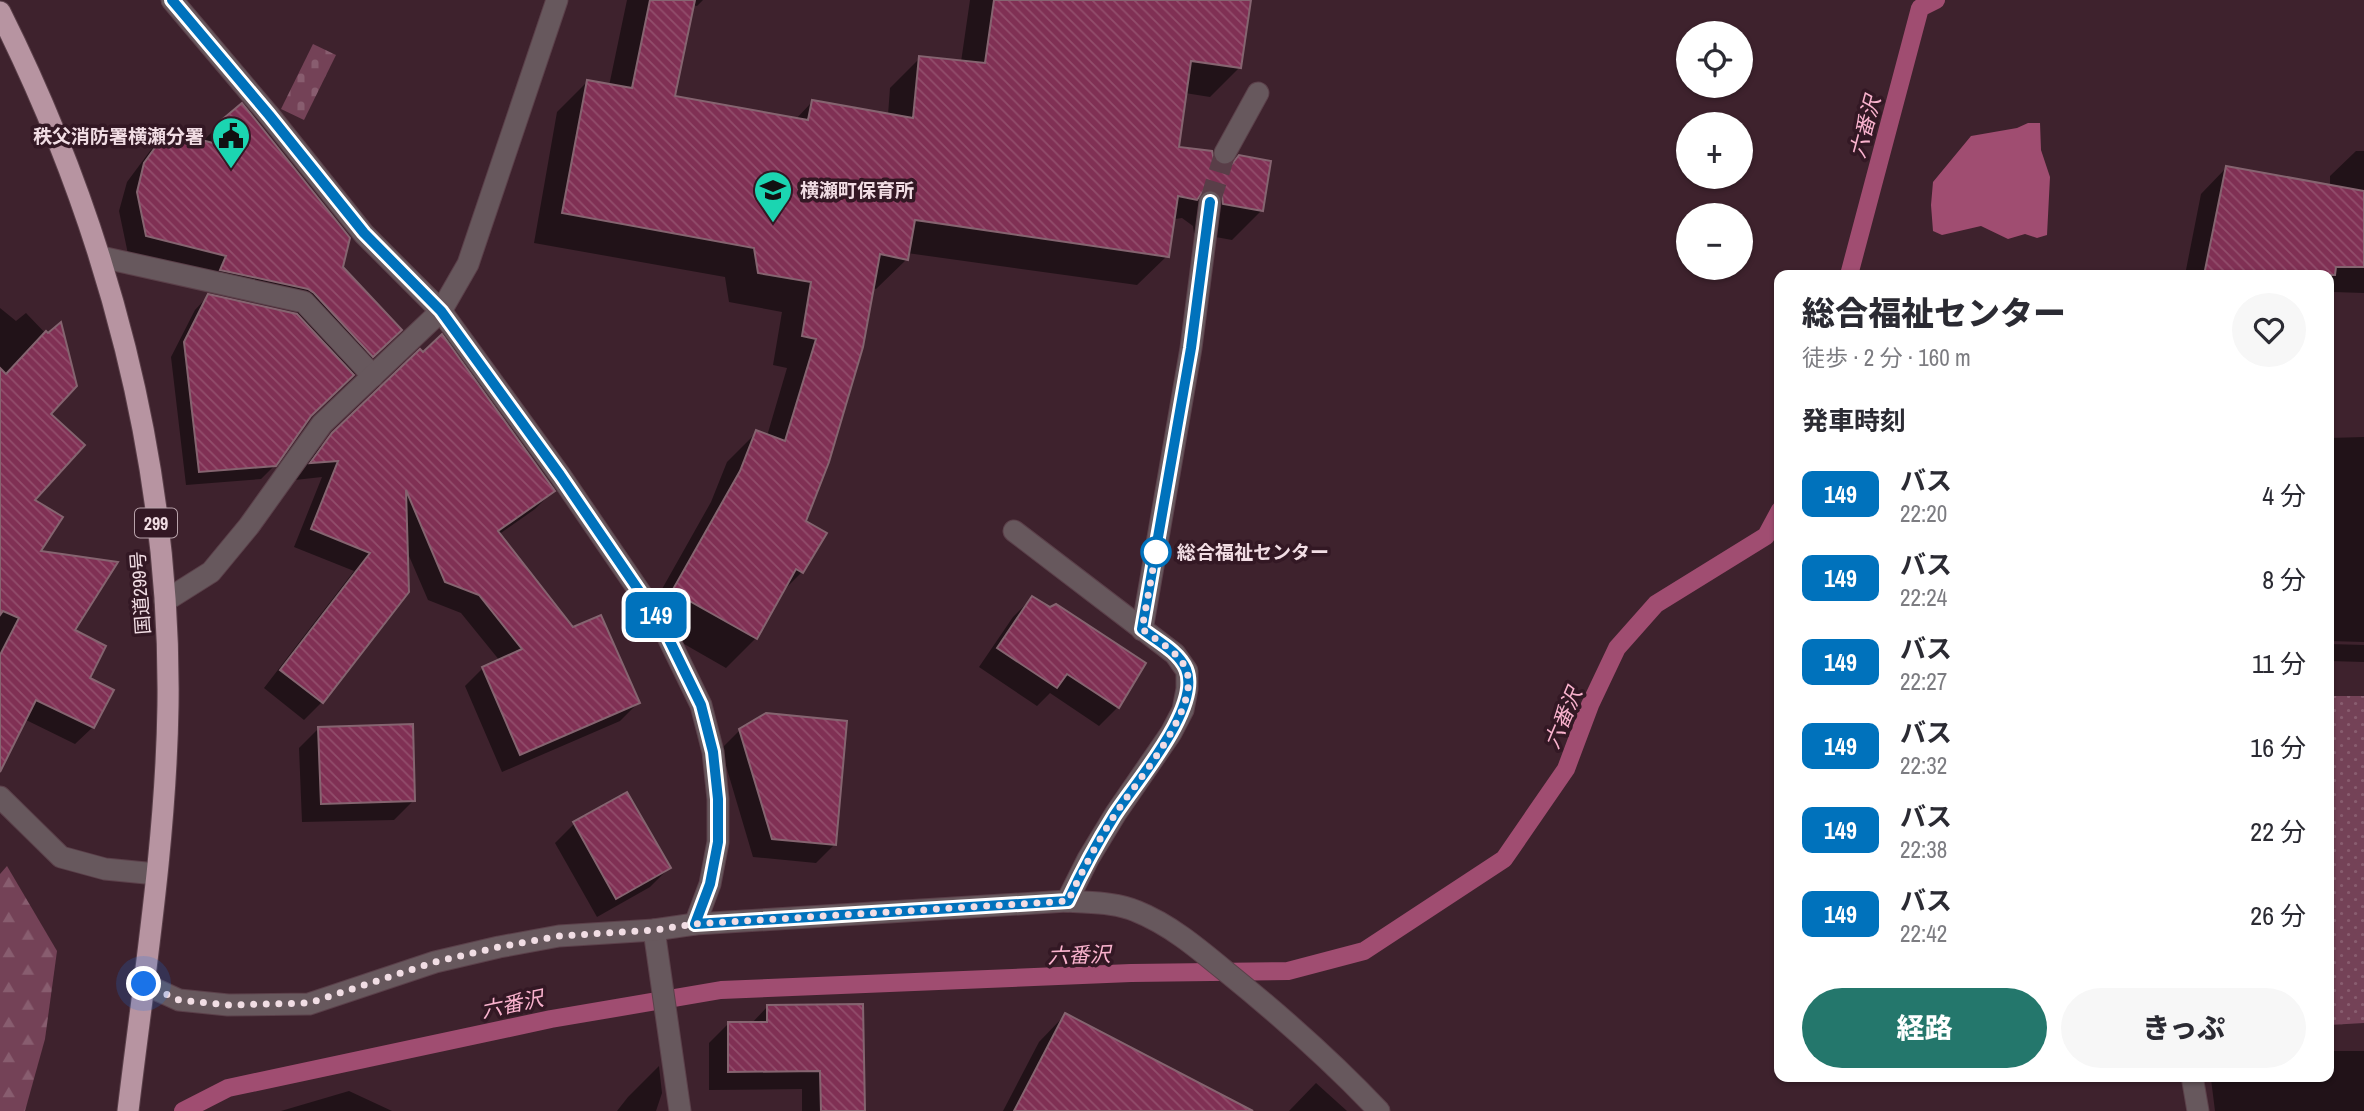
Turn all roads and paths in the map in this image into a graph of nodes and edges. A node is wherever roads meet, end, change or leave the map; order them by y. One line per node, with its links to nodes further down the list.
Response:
1 (172, 0): 8 (street)
2 (557, 0): 8 (street)
3 (0, 12): 7 (highway, 国道299号 / 299)
4 (1258, 93): 5 (street)
5 (1225, 153)
6 (1210, 202): 12 (street)
7 (101, 257): 9 (street); 11 (highway, 国道299号 / 299)
8 (441, 311): 9 (street); 16 (street)
9 (373, 376): 11 (street)
10 (1014, 531): 12 (street)
11 (165, 601): 14 (highway, 国道299号 / 299)
12 (1142, 629): 15 (street)
13 (0, 797): 14 (street)
14 (156, 874): 18 (highway, 国道299号 / 299)
15 (1068, 901): 16 (street); 22 (street)
16 (695, 924): 17 (street)
17 (654, 930): 18 (street); 21 (street)
18 (144, 984): 20 (highway, 国道299号 / 299)
19 (2193, 1082): 23 (street)
20 (128, 1111)
21 (680, 1111)
22 (1379, 1111)
23 (2198, 1111)

